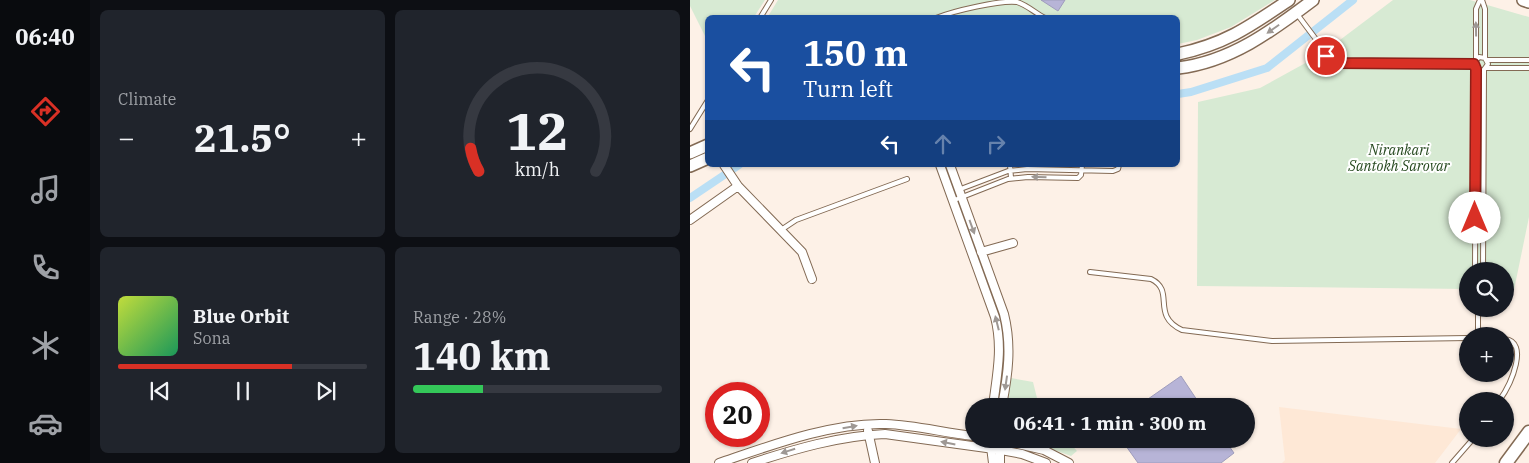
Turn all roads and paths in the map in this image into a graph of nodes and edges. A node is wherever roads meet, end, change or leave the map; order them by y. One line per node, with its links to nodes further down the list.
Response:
1 (772, 0): 8 (lane)
2 (1289, 0): 11 (main road)
3 (1313, 0): 7 (main road)
4 (1481, 0): 12 (lane, one-way to 4); 13 (lane)
5 (1523, 0): 6 (main road)
6 (1529, 2)
7 (1296, 12): 15 (lane); 16 (main road, one-way to 16)
8 (762, 15)
9 (946, 15): 10 (lane)
10 (1039, 15)
11 (1180, 54)
12 (1476, 58): 13 (lane); 15 (lane)
13 (1486, 59): 14 (lane); 19 (lane)
14 (1529, 60)
15 (1474, 64): 18 (lane)
16 (1180, 68)
17 (1529, 68): 19 (lane)
18 (1476, 69): 19 (lane); 22 (lane)
19 (1486, 69): 21 (lane)
20 (705, 105): 23 (lane)
21 (1484, 115): 22 (lane); 37 (lane)
22 (1476, 116): 36 (lane)
23 (690, 129)
24 (705, 146): 25 (main road)
25 (690, 153)
26 (705, 159): 27 (main road)
27 (690, 166)
28 (725, 167): 39 (street)
29 (941, 167): 40 (street)
30 (951, 167): 41 (street)
31 (1010, 167): 34 (lane)
32 (1118, 167): 33 (lane)
33 (1082, 168): 34 (lane); 35 (lane, one-way to 35)
34 (1010, 171): 35 (lane); 41 (lane)
35 (1012, 178): 41 (lane)
36 (1476, 178): 37 (lane); 45 (lane)
37 (1484, 178): 46 (lane)
38 (907, 179): 44 (lane)
39 (737, 185): 43 (street); 44 (street)
40 (949, 193): 41 (street); 42 (street)
41 (960, 194): 42 (lane); 48 (street, one-way to 48)
42 (952, 201): 49 (street)
43 (690, 220)
44 (781, 230): 53 (street)
45 (1475, 238): 46 (lane); 50 (lane)
46 (1484, 238): 51 (lane)
47 (1013, 243): 48 (street)
48 (980, 250): 49 (street); 58 (street)
49 (970, 251): 57 (street, one-way to 49)
50 (1475, 262)
51 (1483, 262)
52 (1090, 272): 54 (lane)
53 (812, 279)
54 (1459, 338)
55 (1514, 340): 56 (lane)
56 (1519, 341)
57 (1000, 352): 58 (street); 61 (street)
58 (1009, 353): 62 (street, one-way to 62)
59 (1520, 372): 60 (lane)
60 (1506, 392)
61 (994, 398)
62 (1003, 398)
63 (867, 424): 65 (street); 66 (street); 67 (street, one-way to 63)
64 (1529, 432): 82 (highway)
65 (868, 435): 71 (street, one-way to 65); 73 (street, one-way to 73); 76 (street)
66 (965, 435)
67 (770, 446)
68 (768, 447): 73 (street); 74 (street)
69 (1466, 447): 81 (lane)
70 (1036, 448): 80 (street)
71 (990, 449): 72 (street); 77 (street)
72 (1001, 450): 78 (street); 79 (street)
73 (771, 457): 75 (street)
74 (718, 463)
75 (752, 463)
76 (876, 463)
77 (993, 463)
78 (1000, 463)
79 (1046, 463)
80 (1069, 463)
81 (1452, 463)
82 (1506, 463)

